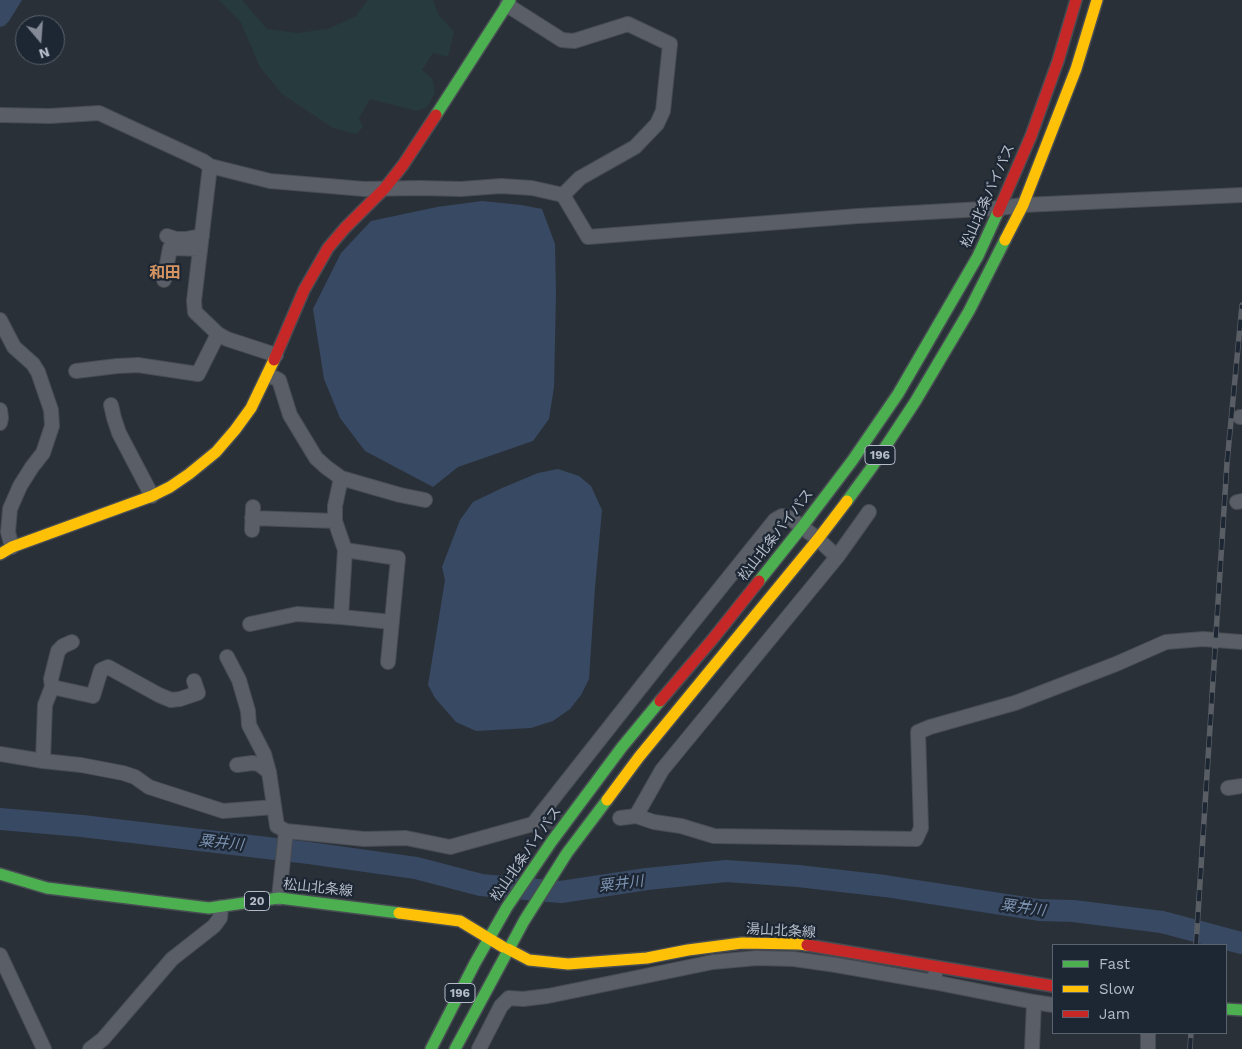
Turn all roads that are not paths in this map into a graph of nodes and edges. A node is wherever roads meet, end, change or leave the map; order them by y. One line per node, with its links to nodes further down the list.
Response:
1 (1076, 0): 10 (main road, 松山北条バイパス / 196)
2 (1097, 0): 9 (main road, 196)
3 (508, 3): 6 (main road); 7 (street)
4 (0, 115): 5 (street)
5 (210, 166): 6 (street); 12 (street)
6 (385, 188): 7 (street); 16 (main road)
7 (562, 194): 10 (street)
8 (1242, 195): 9 (street)
9 (1023, 205): 10 (street); 29 (main road, 196)
10 (1000, 208): 28 (main road, 松山北条バイパス / 196)
11 (167, 236): 12 (street)
12 (201, 242): 13 (street); 15 (street)
13 (164, 280)
14 (0, 320): 30 (street)
15 (218, 334): 16 (street); 17 (street)
16 (276, 355): 18 (main road)
17 (76, 371)
18 (268, 375): 22 (street); 23 (main road)
19 (112, 405): 23 (street)
20 (0, 410): 21 (street)
21 (0, 423)
22 (341, 478): 24 (street); 27 (street)
23 (152, 496): 30 (main road)
24 (425, 500)
25 (869, 512): 32 (street)
26 (253, 518): 27 (street)
27 (336, 521): 31 (street)
28 (802, 527): 29 (street); 51 (street); 55 (main road, 松山北条バイパス / 196)
29 (818, 540): 32 (street); 56 (main road, 196)
30 (4, 549)
31 (345, 550): 33 (street); 35 (street)
32 (837, 557): 49 (street)
33 (340, 617): 34 (street); 35 (street)
34 (256, 619)
35 (392, 622): 38 (street)
36 (72, 642): 41 (street)
37 (1242, 642): 49 (street)
38 (384, 656)
39 (227, 657): 45 (street)
40 (194, 681): 41 (street)
41 (52, 687): 43 (street)
42 (0, 754): 43 (street)
43 (43, 762): 48 (street)
44 (237, 765): 45 (street)
45 (269, 772): 48 (street)
46 (1242, 786): 47 (street)
47 (1228, 788)
48 (274, 807): 51 (street)
49 (636, 816): 50 (street)
50 (620, 818)
51 (285, 833): 53 (street)
52 (0, 874): 54 (main road, 松山北条線 / 20)
53 (279, 898): 54 (main road, 松山北条線 / 20); 55 (main road, 松山北条線 / 20)
54 (221, 907): 69 (street)
55 (490, 938): 56 (main road, 松山北条線 / 20); 70 (main road, 松山北条バイパス / 196)
56 (508, 949): 58 (main road, 湯山北条線); 60 (main road, 196)
57 (0, 955): 68 (street)
58 (936, 967): 59 (street); 61 (main road, 湯山北条線)
59 (933, 982): 62 (street); 63 (street)
60 (489, 983): 62 (street); 71 (main road, 196)
61 (1052, 986)
62 (509, 998): 72 (street)
63 (1034, 1002): 64 (street); 73 (street)
64 (1052, 1004)
65 (1227, 1009): 66 (main road)
66 (1242, 1010)
67 (1148, 1034): 75 (street)
68 (44, 1049)
69 (90, 1049)
70 (431, 1049)
71 (455, 1049)
72 (479, 1049)
73 (1030, 1049): 74 (street)
74 (1042, 1049)
75 (1148, 1049)

